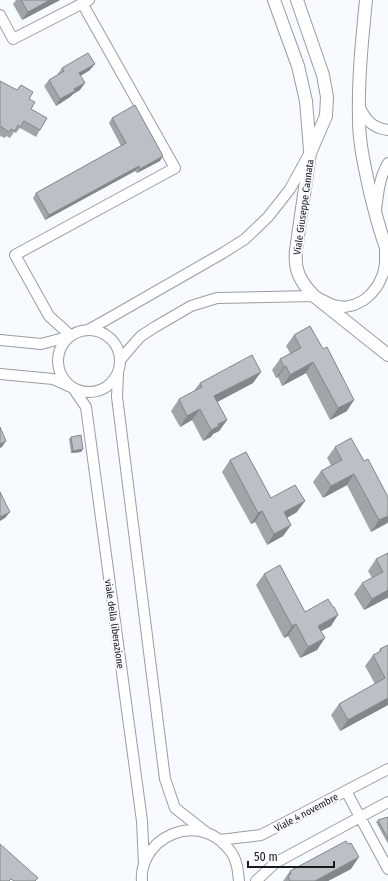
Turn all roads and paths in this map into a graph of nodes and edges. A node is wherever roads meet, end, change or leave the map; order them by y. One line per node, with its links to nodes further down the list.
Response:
1 (274, 0): 8 (street)
2 (296, 0): 8 (street, Viale Giuseppe Cannata)
3 (366, 0): 6 (street)
4 (86, 2): 5 (street); 14 (street)
5 (0, 15)
6 (359, 106): 7 (street); 10 (street)
7 (388, 130)
8 (310, 152): 12 (street, Viale Giuseppe Cannata); 13 (street)
9 (388, 163): 10 (street)
10 (376, 215): 11 (street)
11 (386, 249): 12 (street)
12 (314, 296): 16 (street, Viale Giuseppe Cannata); 17 (street)
13 (88, 330): 14 (street); 17 (street)
14 (71, 336): 15 (street); 20 (street)
15 (0, 340)
16 (388, 355)
17 (121, 359): 19 (street)
18 (0, 374): 20 (street)
19 (118, 374): 20 (street); 25 (street)
20 (73, 388): 28 (street, viale della liberazione)
21 (388, 769): 22 (street, Viale 4 novembre)
22 (346, 791): 24 (street); 26 (street, Viale 4 novembre)
23 (388, 802): 24 (street)
24 (359, 817): 27 (street); 30 (street)
25 (207, 833): 26 (street); 28 (street)
26 (220, 840): 29 (street)
27 (388, 869)
28 (141, 876)
29 (239, 881)
30 (256, 881)

